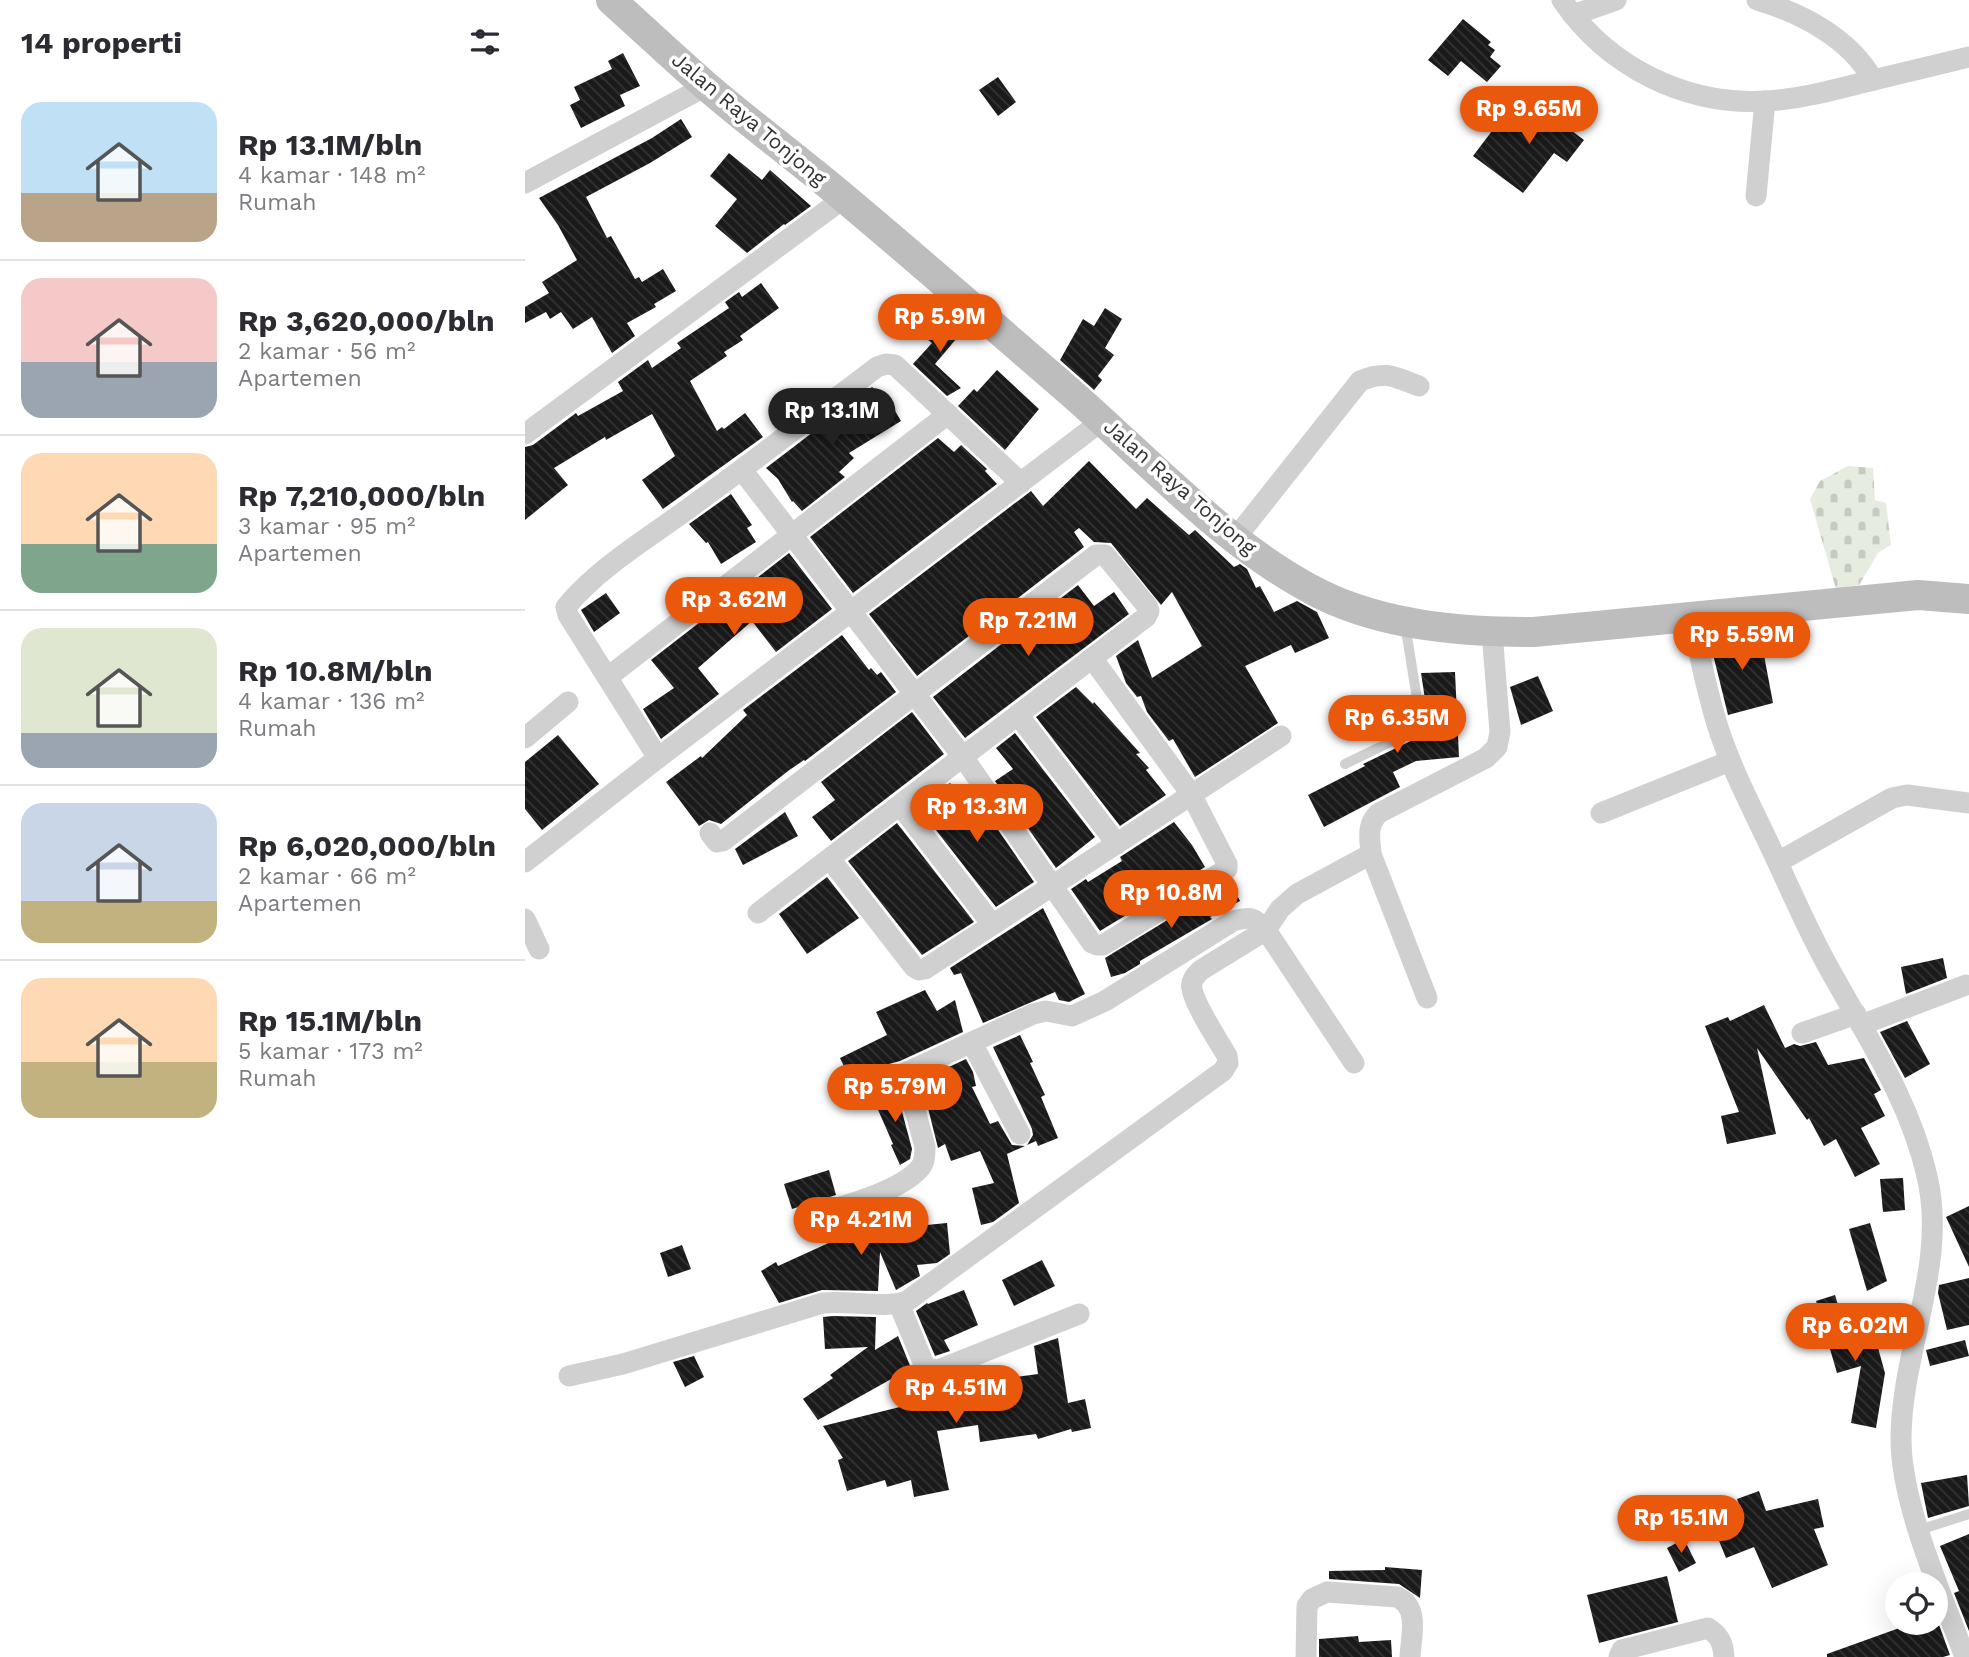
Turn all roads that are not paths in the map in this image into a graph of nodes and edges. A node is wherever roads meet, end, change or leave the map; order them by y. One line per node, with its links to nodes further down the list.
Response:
1 (611, 0): 7 (main road, Jalan Raya Tonjong)
2 (1616, 0): 4 (street)
3 (1757, 0): 6 (street)
4 (1567, 8): 8 (street)
5 (1969, 57): 6 (street)
6 (1873, 80): 8 (street)
7 (706, 86): 9 (street); 11 (main road, Jalan Raya Tonjong)
8 (1765, 101): 10 (street)
9 (525, 183)
10 (1756, 196)
11 (844, 198): 14 (main road, Jalan Raya Tonjong); 15 (street)
12 (1419, 386): 19 (street)
13 (948, 414): 16 (street); 17 (street); 18 (street)
14 (1103, 420): 17 (street); 19 (main road, Jalan Raya Tonjong)
15 (525, 434)
16 (742, 470): 18 (street); 26 (street)
17 (1021, 483): 21 (street)
18 (791, 534): 21 (street); 26 (street)
19 (1234, 540): 23 (main road, Jalan Raya Tonjong)
20 (1969, 599): 22 (main road, Jalan Raya Tonjong)
21 (851, 612): 27 (street); 33 (street)
22 (1691, 616): 24 (main road, Jalan Raya Tonjong); 34 (street)
23 (1405, 621): 24 (main road, Jalan Raya Tonjong); 35 (lane)
24 (1493, 632): 42 (street)
25 (1093, 658): 27 (street); 29 (street); 36 (street)
26 (608, 677): 33 (street)
27 (915, 695): 32 (street); 40 (street)
28 (568, 702): 31 (street)
29 (1018, 715): 32 (street); 41 (street)
30 (1281, 736): 36 (street)
31 (525, 738)
32 (963, 757): 38 (street); 46 (street)
33 (657, 758): 44 (street)
34 (1730, 761): 39 (street); 45 (street)
35 (1345, 764)
36 (1191, 794): 41 (street); 46 (street)
37 (1969, 803): 45 (street)
38 (900, 805): 43 (street); 49 (street)
39 (1601, 813)
40 (711, 833)
41 (1117, 844): 46 (street)
42 (1371, 855): 50 (street); 53 (street)
43 (830, 859): 47 (street); 49 (street)
44 (525, 862)
45 (1778, 862): 54 (street)
46 (1052, 887): 49 (street)
47 (758, 913)
48 (525, 919): 51 (street)
49 (992, 925)
50 (1266, 930): 56 (street); 57 (street); 62 (street)
51 (539, 949)
52 (1966, 985): 54 (street)
53 (1427, 998)
54 (1859, 1020): 55 (street); 66 (street)
55 (1802, 1033)
56 (972, 1043): 58 (street); 60 (street)
57 (1354, 1063)
58 (905, 1073): 59 (street); 61 (street)
59 (847, 1089)
60 (1020, 1134)
61 (804, 1217)
62 (899, 1304): 63 (street); 64 (street)
63 (1079, 1314)
64 (569, 1376)
65 (1969, 1514): 66 (lane)
66 (1919, 1530): 71 (street)
67 (1306, 1657): 68 (street)
68 (1411, 1657)
69 (1619, 1657): 70 (street)
70 (1724, 1657)
71 (1965, 1657)

